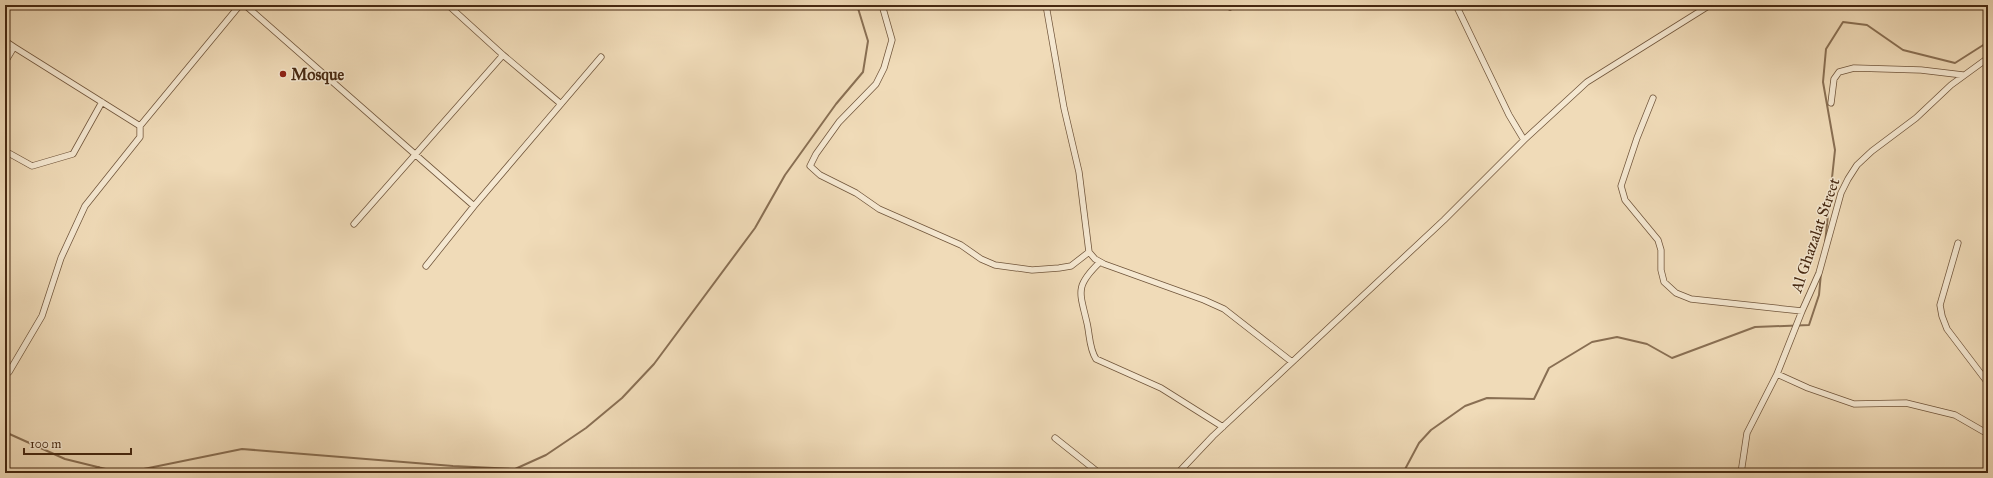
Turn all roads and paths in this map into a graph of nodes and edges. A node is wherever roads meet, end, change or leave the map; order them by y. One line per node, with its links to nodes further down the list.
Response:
1 (240, 5): 19 (street)
2 (245, 5): 22 (street)
3 (448, 5): 10 (street)
4 (882, 5): 26 (street)
5 (1046, 5): 26 (street)
6 (1456, 5): 20 (street)
7 (1710, 5): 20 (street)
8 (5, 41): 9 (street)
9 (14, 47): 13 (street); 16 (street)
10 (503, 55): 18 (street); 22 (street)
11 (600, 57): 18 (street)
12 (1988, 58): 14 (street, Al Ghazalat Street)
13 (5, 62)
14 (1964, 75): 17 (street); 29 (street, Al Ghazalat Street)
15 (1653, 98): 29 (street)
16 (102, 102): 19 (street); 21 (street)
17 (1831, 103)
18 (561, 104): 23 (street)
19 (140, 126): 31 (street)
20 (1524, 140): 30 (street)
21 (5, 151)
22 (416, 154): 23 (street); 24 (street)
23 (474, 206): 28 (street)
24 (354, 224)
25 (1958, 243): 33 (street)
26 (1089, 252): 27 (street)
27 (1100, 262): 30 (street); 34 (street)
28 (426, 266)
29 (1802, 311): 32 (street, Al Ghazalat Street)
30 (1292, 362): 34 (street)
31 (5, 369)
32 (1777, 374): 35 (street); 39 (street, Al Ghazalat Street)
33 (1988, 383)
34 (1223, 427): 38 (street)
35 (1988, 434)
36 (1056, 438): 37 (street)
37 (1099, 473)
38 (1178, 473)
39 (1741, 473)

